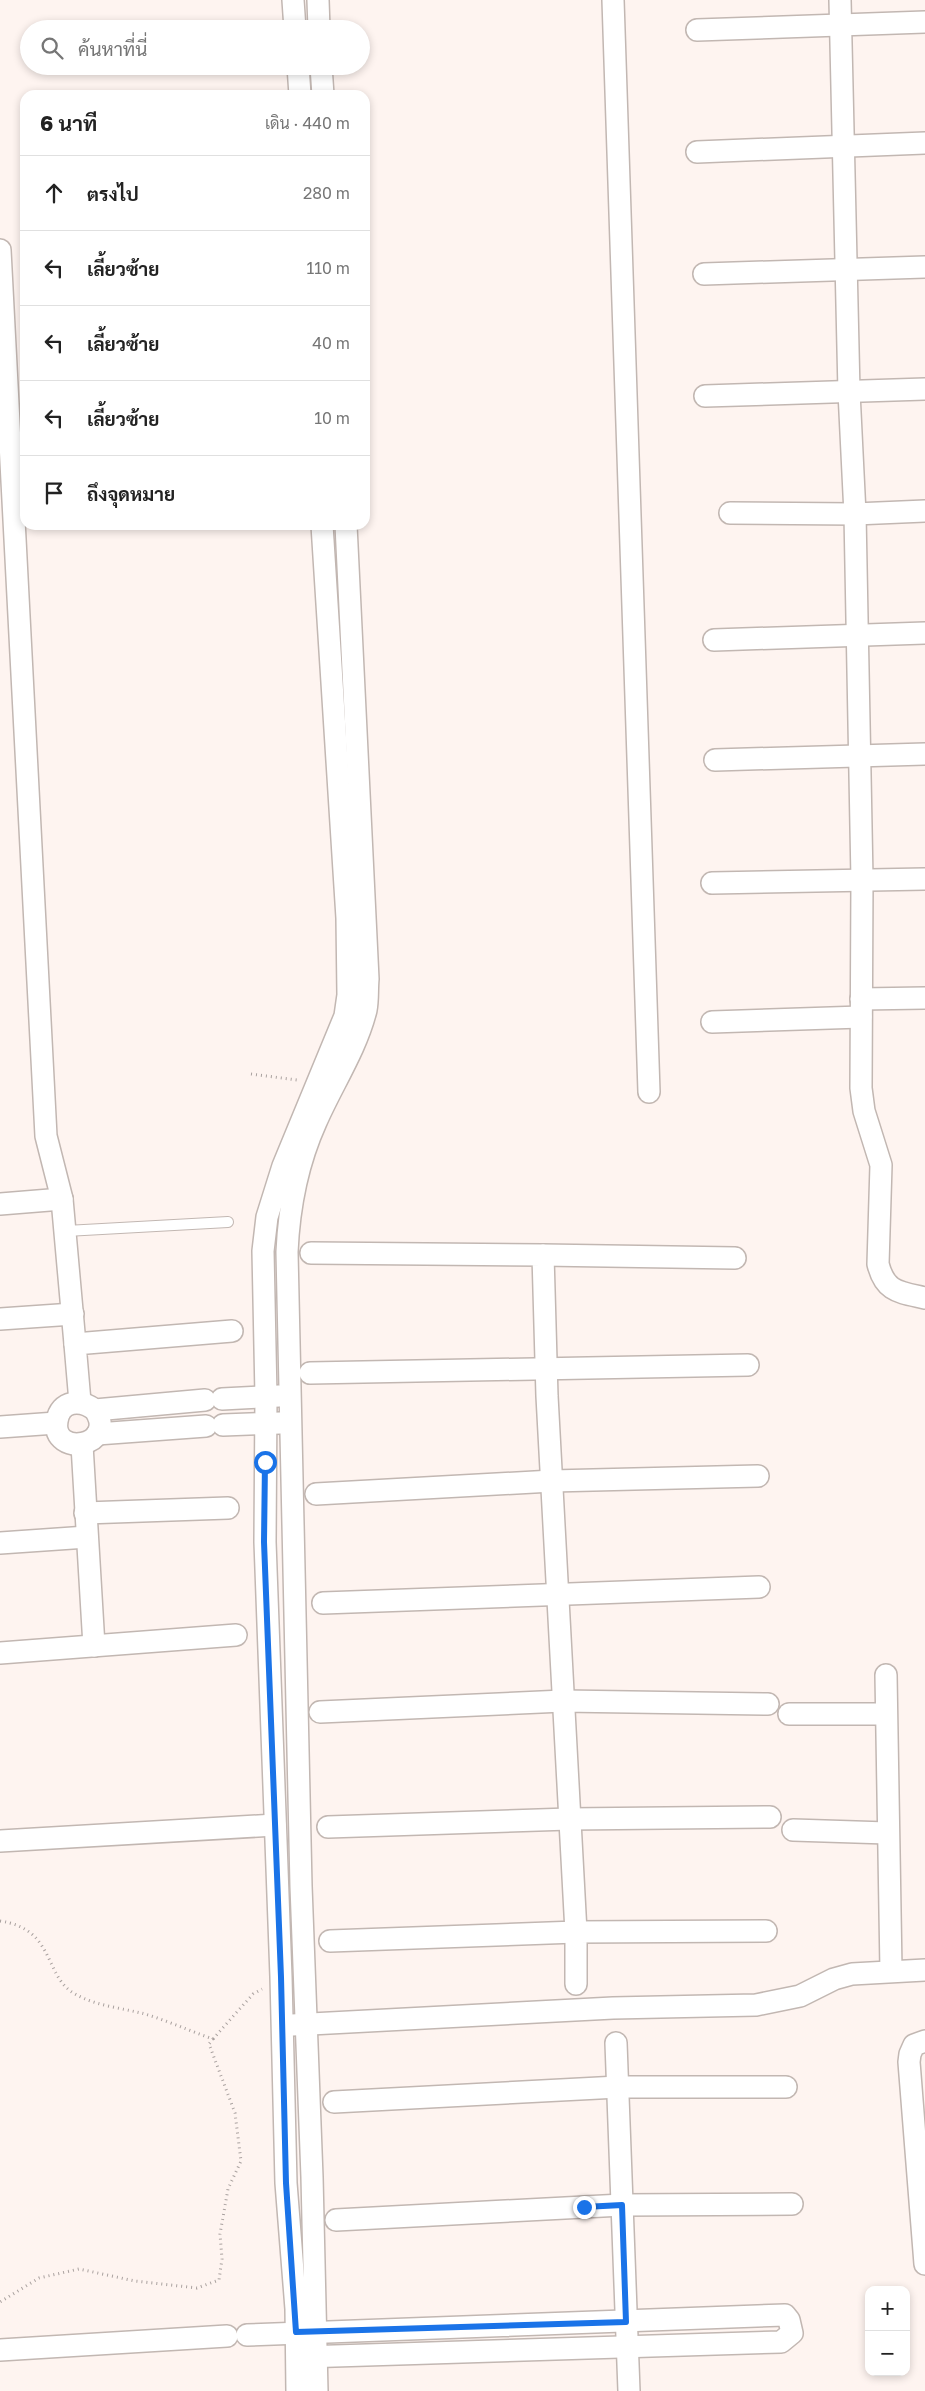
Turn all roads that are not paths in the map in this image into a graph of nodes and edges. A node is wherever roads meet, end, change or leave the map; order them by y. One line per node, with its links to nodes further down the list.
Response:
1 (293, 0): 5 (street)
2 (318, 0): 6 (street)
3 (613, 0): 41 (street)
4 (840, 0): 8 (street)
5 (294, 20)
6 (319, 20)
7 (925, 22): 8 (street)
8 (841, 25): 9 (street); 15 (street)
9 (697, 30)
10 (299, 75): 12 (street)
11 (322, 75): 13 (street)
12 (300, 90)
13 (323, 90)
14 (925, 143): 15 (street)
15 (844, 146): 16 (street); 19 (street)
16 (697, 152)
17 (0, 250): 44 (street)
18 (925, 267): 19 (street)
19 (847, 269): 20 (street); 22 (street)
20 (704, 274)
21 (925, 390): 22 (street)
22 (849, 392): 23 (street); 26 (street)
23 (705, 396)
24 (925, 512): 26 (street)
25 (730, 513): 26 (street)
26 (855, 514): 30 (street)
27 (322, 530): 42 (street)
28 (346, 530): 42 (street)
29 (925, 633): 30 (street)
30 (857, 636): 31 (street); 33 (street)
31 (714, 640)
32 (925, 754): 33 (street)
33 (859, 755): 34 (street); 36 (street)
34 (715, 760)
35 (925, 879): 36 (street)
36 (862, 880): 37 (street); 39 (street)
37 (712, 883)
38 (925, 998): 39 (street)
39 (861, 1008): 40 (street); 52 (street)
40 (712, 1022)
41 (649, 1092)
42 (308, 1121): 43 (street)
43 (290, 1168): 48 (street); 49 (street)
44 (62, 1199): 45 (street); 47 (street)
45 (0, 1204)
46 (228, 1222): 47 (lane)
47 (66, 1231): 53 (street)
48 (264, 1251): 49 (street); 60 (street)
49 (297, 1252): 50 (street); 61 (street)
50 (543, 1255): 51 (street); 58 (street)
51 (736, 1258)
52 (925, 1298)
53 (73, 1314): 54 (street); 56 (street)
54 (0, 1319)
55 (232, 1331): 56 (street)
56 (75, 1344): 62 (street)
57 (748, 1365): 58 (street)
58 (547, 1368): 59 (street); 69 (street)
59 (310, 1373)
60 (266, 1396): 61 (street); 62 (street); 64 (street)
61 (290, 1396): 65 (street)
62 (87, 1406): 63 (street); 67 (street)
63 (56, 1423): 66 (street); 67 (street)
64 (266, 1423): 65 (street); 67 (street); 89 (street)
65 (290, 1423): 100 (street)
66 (0, 1427)
67 (89, 1440): 72 (street)
68 (758, 1476): 69 (street)
69 (552, 1481): 70 (street); 76 (street)
70 (316, 1494)
71 (228, 1508): 72 (street)
72 (85, 1513): 73 (street)
73 (87, 1537): 74 (street); 79 (street)
74 (0, 1543)
75 (759, 1587): 76 (street)
76 (558, 1593): 77 (street); 82 (street)
77 (323, 1603)
78 (236, 1635): 79 (street)
79 (94, 1646): 80 (street)
80 (0, 1653)
81 (886, 1675): 86 (street)
82 (562, 1701): 83 (street); 84 (street); 88 (street)
83 (768, 1704)
84 (320, 1712)
85 (789, 1714): 86 (street)
86 (885, 1714): 92 (street)
87 (770, 1817): 88 (street)
88 (569, 1819): 90 (street); 95 (street)
89 (274, 1825): 93 (street); 101 (street)
90 (328, 1827)
91 (793, 1830): 92 (street)
92 (887, 1833): 97 (street)
93 (0, 1841)
94 (766, 1931): 95 (street)
95 (576, 1932): 96 (street); 99 (street)
96 (330, 1941)
97 (891, 1970): 98 (street); 100 (street)
98 (925, 1970)
99 (576, 1984)
100 (306, 2025): 101 (street); 113 (street)
101 (282, 2026): 113 (street)
102 (925, 2041): 110 (street)
103 (616, 2043): 104 (street)
104 (618, 2087): 105 (street); 106 (street); 108 (street)
105 (786, 2087)
106 (334, 2102)
107 (792, 2204): 108 (street)
108 (622, 2205): 109 (street); 111 (street)
109 (336, 2220)
110 (925, 2264)
111 (626, 2322): 112 (street); 114 (street); 114 (street)
112 (484, 2326): 113 (street); 116 (street)
113 (306, 2332): 115 (street); 117 (street)
114 (627, 2348): 116 (street); 120 (street)
115 (0, 2350)
116 (487, 2352): 117 (street)
117 (307, 2357): 118 (street); 119 (street)
118 (298, 2391)
119 (317, 2391)
120 (629, 2391)

